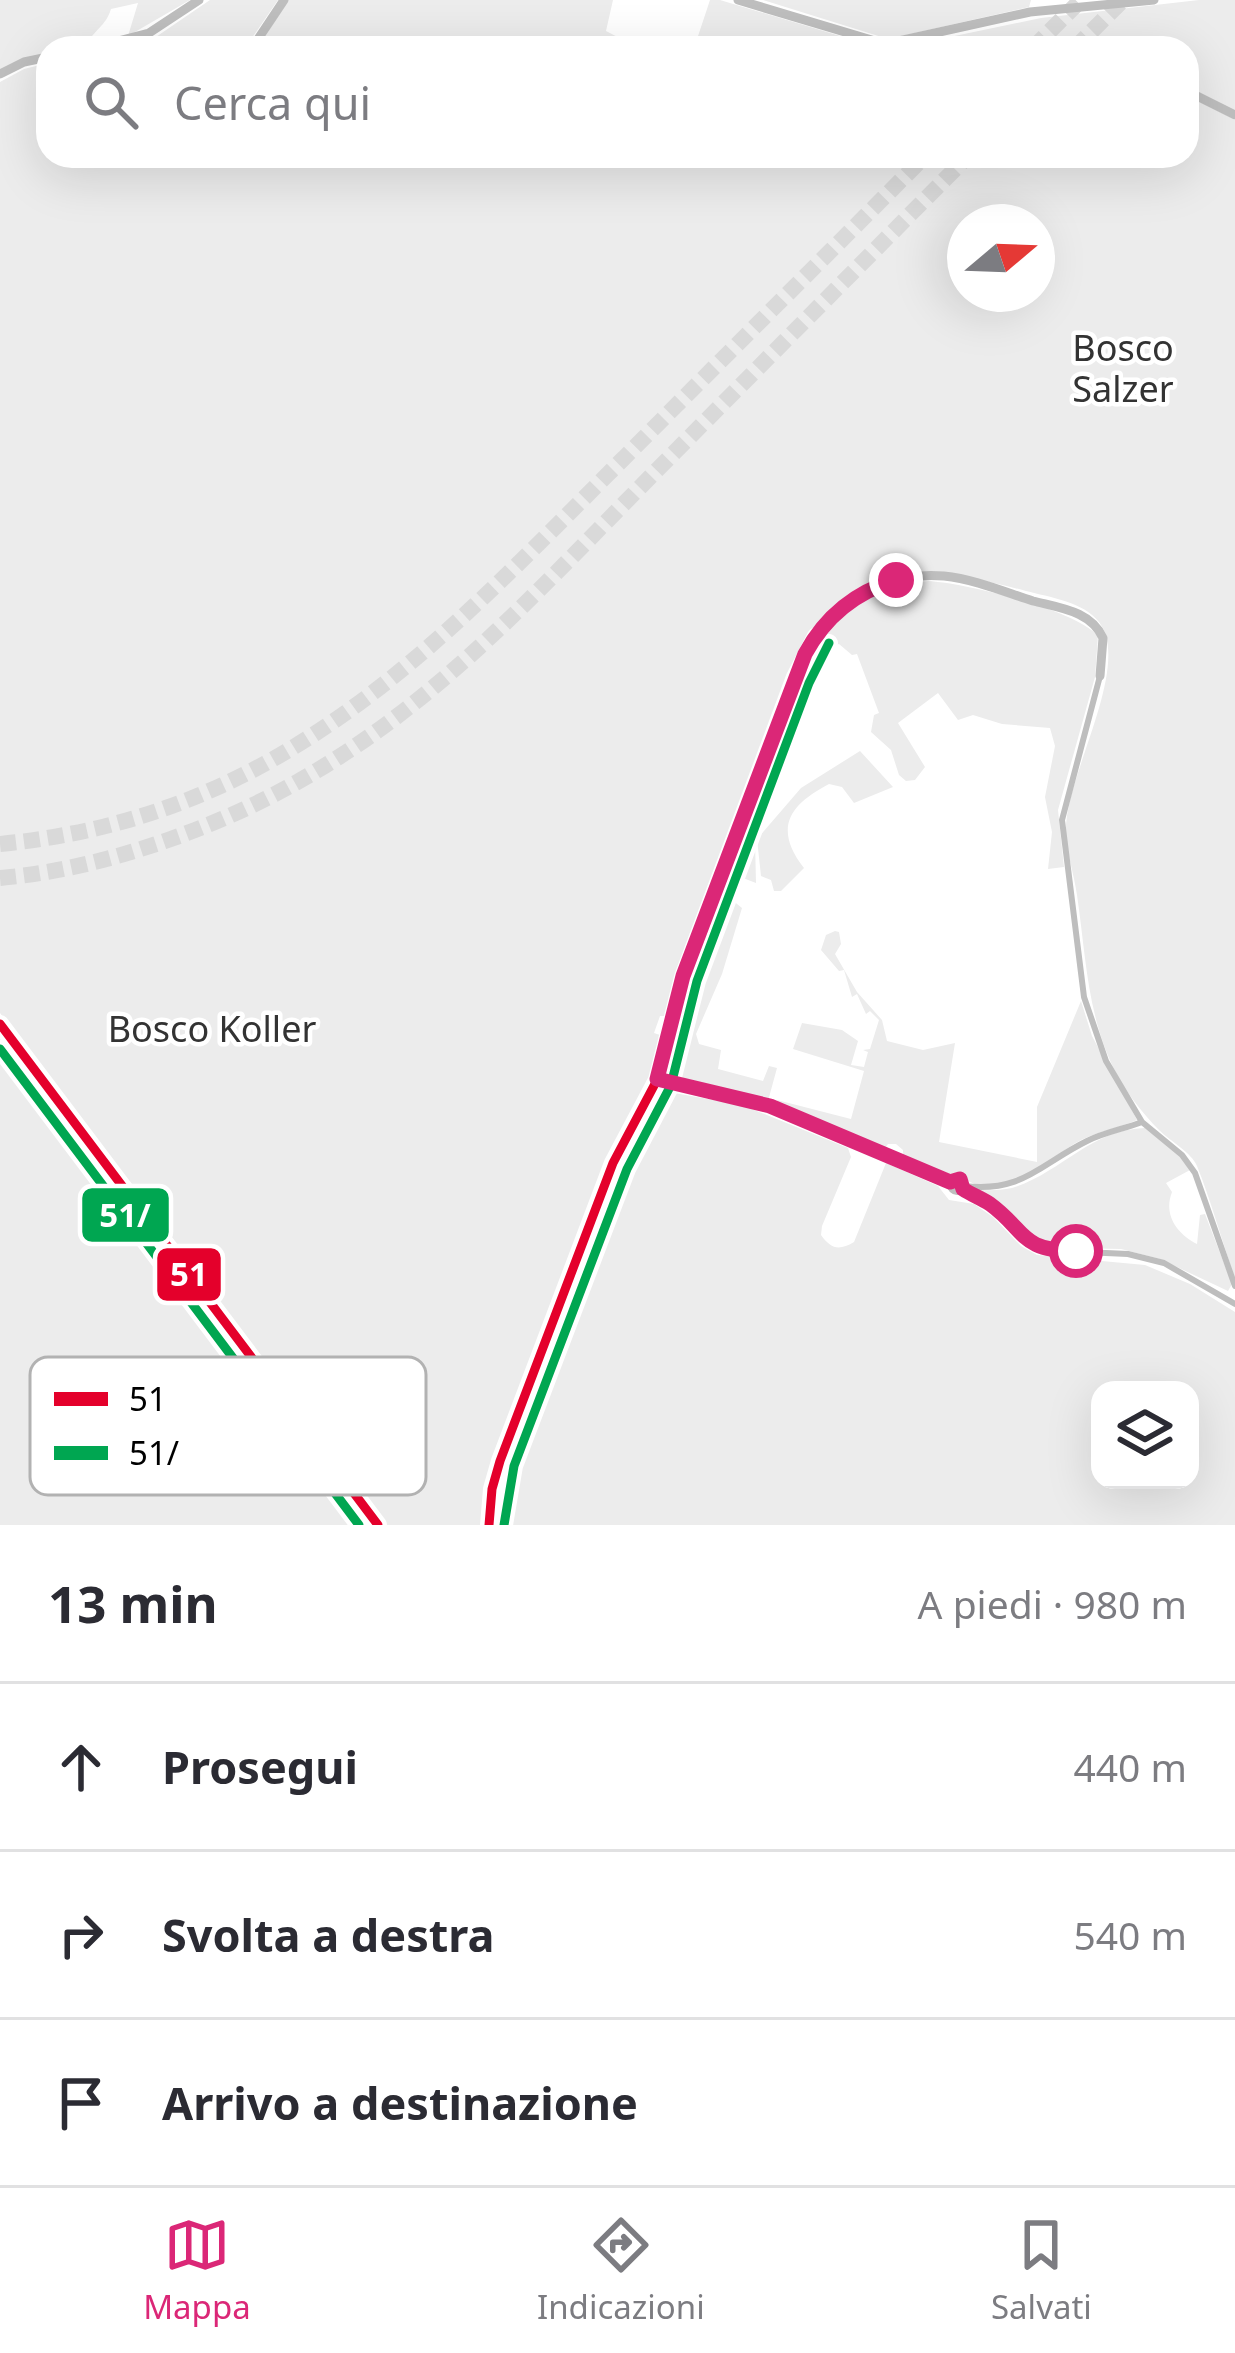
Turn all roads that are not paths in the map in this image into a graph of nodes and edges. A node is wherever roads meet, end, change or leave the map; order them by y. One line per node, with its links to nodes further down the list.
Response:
1 (199, 0): 5 (street)
2 (284, 0): 6 (street)
3 (738, 0): 7 (street)
4 (1154, 0): 8 (street)
5 (137, 36)
6 (260, 36)
7 (858, 36)
8 (921, 36)
9 (36, 60): 10 (street)
10 (0, 74)
11 (1199, 97): 12 (street)
12 (1235, 116)
13 (1100, 676): 15 (street); 16 (street)
14 (0, 1024): 20 (main road)
15 (657, 1079): 17 (street); 23 (street)
16 (1142, 1122): 17 (street); 18 (street)
17 (963, 1187): 19 (street)
18 (1235, 1286)
19 (1235, 1303)
20 (251, 1357)
21 (355, 1495): 22 (main road)
22 (378, 1525)
23 (489, 1525)

